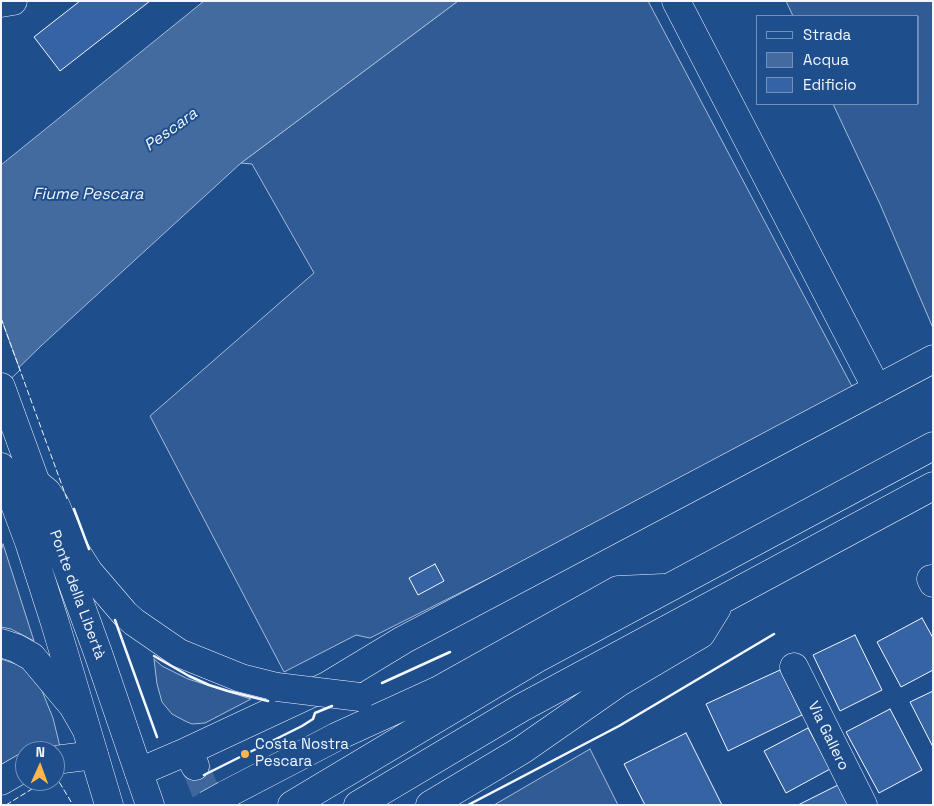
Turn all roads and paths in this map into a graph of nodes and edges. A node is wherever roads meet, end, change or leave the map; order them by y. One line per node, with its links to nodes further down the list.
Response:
1 (676, 1): 4 (main road)
2 (933, 359): 4 (main road)
3 (1, 387): 8 (main road)
4 (877, 389): 17 (main road)
5 (933, 446): 9 (main road)
6 (1, 467): 14 (main road, Ponte della Libertà)
7 (933, 486): 10 (main road)
8 (59, 530): 13 (main road, bridge); 17 (main road, Ponte della Libertà)
9 (669, 588): 13 (main road); 23 (main road)
10 (722, 601): 24 (main road); 25 (main road)
11 (1, 643): 14 (main road)
12 (794, 667): 26 (main road, Via Gallero)
13 (439, 690): 20 (main road)
14 (85, 727): 15 (main road, Ponte della Libertà)
15 (94, 755): 16 (main road); 21 (main road, Ponte della Libertà)
16 (65, 759)
17 (139, 772): 22 (main road, Ponte della Libertà)
18 (15, 773): 19 (main road)
19 (1, 781)
20 (216, 800)
21 (109, 805)
22 (150, 805)
23 (292, 805)
24 (358, 805)
25 (430, 805)
26 (862, 805)

